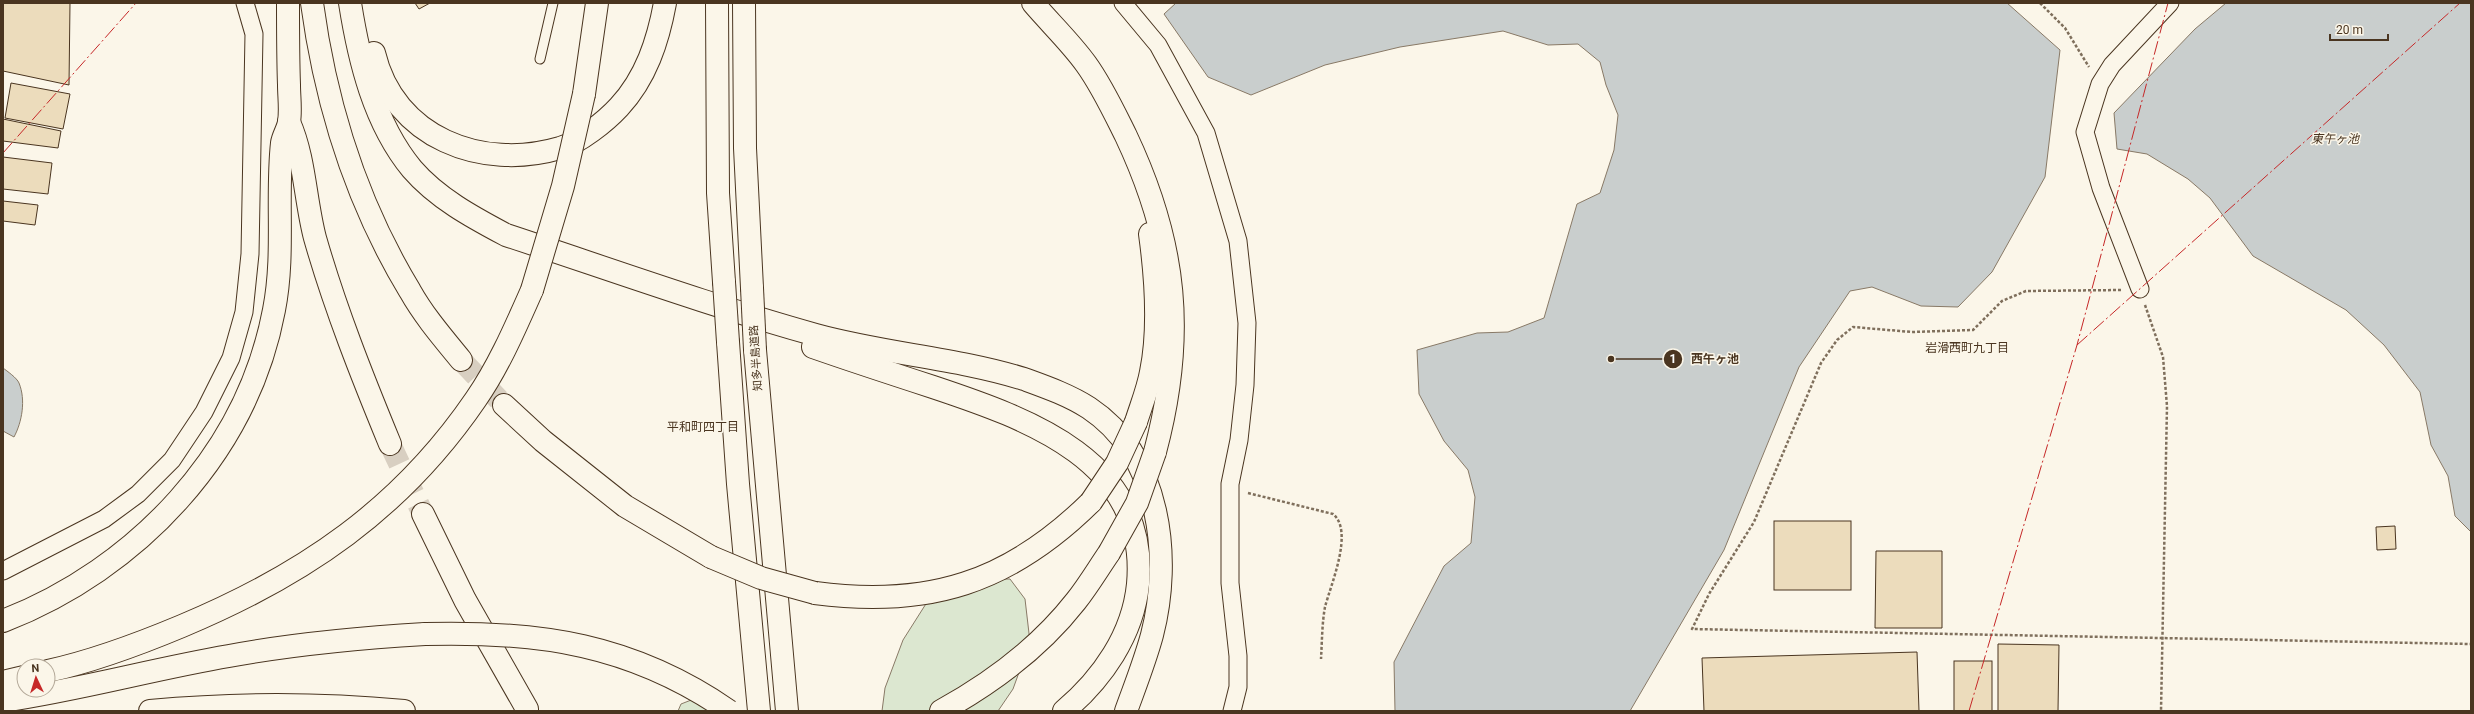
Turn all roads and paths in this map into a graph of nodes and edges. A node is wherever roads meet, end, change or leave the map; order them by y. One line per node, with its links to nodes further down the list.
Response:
1 (246, 3): 26 (street)
2 (288, 3): 17 (highway)
3 (312, 3): 21 (highway)
4 (350, 3): 20 (highway)
5 (364, 3): 8 (highway)
6 (553, 3): 15 (lane)
7 (597, 3): 31 (highway, bridge)
8 (665, 3)
9 (717, 3): 41 (highway, bridge)
10 (744, 3): 42 (highway, 知多半島道路, bridge)
11 (1033, 3): 18 (highway)
12 (1123, 3): 24 (street)
13 (2040, 3): 16 (path)
14 (2170, 3): 16 (street)
15 (540, 59)
16 (2100, 84): 19 (street)
17 (289, 122): 23 (highway); 27 (highway)
18 (1140, 165): 22 (highway, bridge); 43 (highway, bridge)
19 (2140, 290): 28 (path); 28 (path)
20 (695, 297): 44 (highway); 45 (highway)
21 (460, 360)
22 (504, 405)
23 (390, 444)
24 (1230, 490): 30 (path); 46 (street)
25 (423, 514): 36 (highway)
26 (3, 571)
27 (3, 621)
28 (2162, 638): 29 (path); 47 (path)
29 (2471, 644)
30 (1320, 659)
31 (56, 669)
32 (16, 679): 33 (highway)
33 (3, 682)
34 (3, 701): 40 (highway, bridge)
35 (267, 704): 37 (highway); 38 (highway); 39 (highway)
36 (527, 709)
37 (150, 711)
38 (304, 711)
39 (404, 711)
40 (729, 711)
41 (759, 711)
42 (787, 711)
43 (941, 711)
44 (1064, 711)
45 (1126, 711)
46 (1232, 711)
47 (2161, 711)

